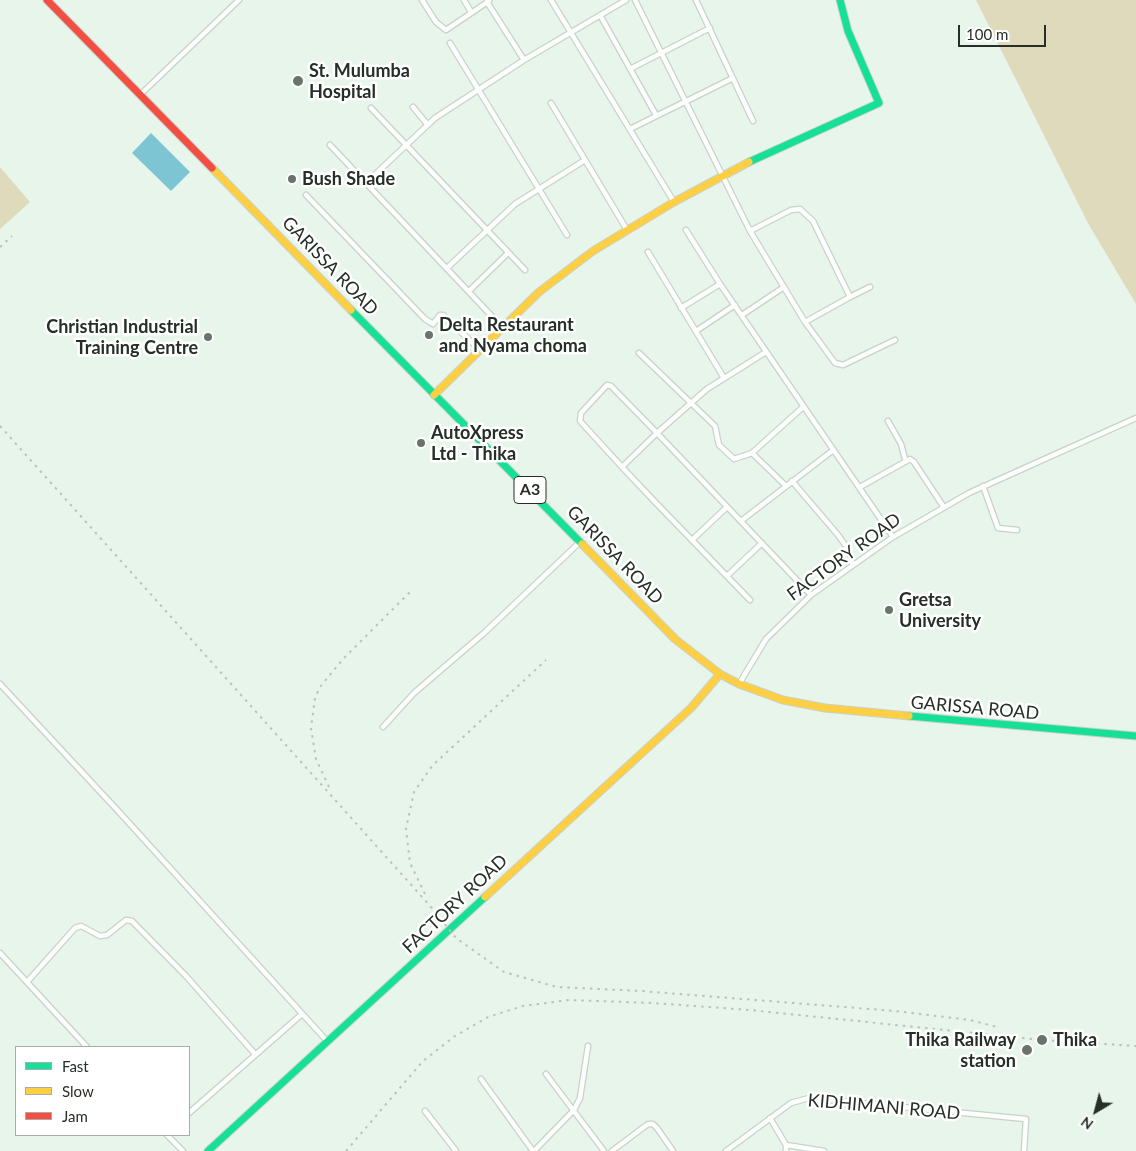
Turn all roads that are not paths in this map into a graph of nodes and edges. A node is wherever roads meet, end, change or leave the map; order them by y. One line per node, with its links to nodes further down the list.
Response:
1 (47, 0): 21 (main road, GARISSA ROAD / A3)
2 (239, 0): 21 (street)
3 (422, 0): 11 (street)
4 (464, 0): 11 (street)
5 (551, 0): 14 (street)
6 (626, 0): 12 (street)
7 (635, 0): 16 (street)
8 (696, 0): 13 (street)
9 (840, 0): 33 (main road)
10 (489, 1): 11 (street); 17 (street)
11 (471, 12)
12 (600, 15): 14 (street); 18 (street)
13 (710, 28): 16 (street); 19 (street)
14 (570, 32): 17 (street); 29 (street)
15 (450, 43): 20 (street)
16 (661, 54): 18 (street); 23 (street)
17 (524, 60): 20 (street)
18 (630, 69): 26 (street)
19 (733, 78): 23 (street); 27 (street)
20 (479, 90): 28 (street); 35 (street)
21 (141, 94): 63 (main road, GARISSA ROAD / A3)
22 (551, 103): 32 (street)
23 (686, 103): 26 (street); 33 (street)
24 (413, 107): 28 (street)
25 (371, 108): 31 (street)
26 (656, 115): 29 (street)
27 (753, 121)
28 (427, 124): 31 (street)
29 (630, 129): 37 (street)
30 (330, 145): 34 (street)
31 (405, 145): 34 (street); 41 (street)
32 (585, 160): 35 (street); 38 (street)
33 (722, 176): 37 (main road); 40 (street)
34 (366, 183): 45 (street)
35 (540, 190): 41 (street); 42 (street)
36 (306, 195): 59 (street)
37 (674, 202): 38 (main road)
38 (627, 230): 56 (main road)
39 (686, 230): 47 (street)
40 (750, 230): 48 (street); 51 (street)
41 (486, 231): 44 (street); 45 (street)
42 (567, 235)
43 (648, 252): 53 (street)
44 (508, 253): 46 (street); 50 (street)
45 (447, 268): 50 (street)
46 (525, 270)
47 (720, 284): 52 (street); 53 (street)
48 (784, 287): 54 (street); 55 (street)
49 (870, 288): 51 (street)
50 (469, 291): 56 (street)
51 (850, 297): 55 (street)
52 (735, 305): 54 (street); 57 (street)
53 (681, 308): 57 (street)
54 (742, 315): 60 (street)
55 (805, 322): 58 (street)
56 (503, 328): 59 (main road)
57 (696, 332): 62 (street)
58 (895, 340)
59 (480, 350): 63 (main road)
60 (766, 352): 62 (street); 65 (street)
61 (639, 353): 64 (street)
62 (724, 378): 64 (street)
63 (434, 395): 83 (main road, GARISSA ROAD / A3)
64 (690, 403): 68 (street); 70 (street)
65 (803, 408): 69 (street); 70 (street)
66 (1136, 418): 75 (street, FACTORY ROAD)
67 (888, 421): 71 (street)
68 (657, 432): 72 (street); 72 (street); 78 (street)
69 (832, 451): 73 (street); 76 (street)
70 (752, 453): 74 (street)
71 (905, 459): 76 (street); 77 (street)
72 (622, 467): 82 (street)
73 (792, 481): 74 (street); 85 (street)
74 (786, 486): 79 (street)
75 (983, 486): 77 (street, FACTORY ROAD); 80 (street)
76 (860, 487): 81 (street)
77 (943, 506): 81 (street, FACTORY ROAD)
78 (727, 507): 79 (street); 82 (street)
79 (741, 521): 84 (street)
80 (1017, 530)
81 (893, 538): 85 (street, FACTORY ROAD)
82 (692, 540): 86 (street)
83 (581, 541): 89 (main road, GARISSA ROAD / A3); 92 (street)
84 (762, 543): 86 (street); 87 (street)
85 (853, 566): 87 (street, FACTORY ROAD)
86 (727, 576): 88 (street)
87 (810, 595): 91 (street, FACTORY ROAD)
88 (750, 600)
89 (720, 674): 91 (main road, GARISSA ROAD / A3); 97 (main road, FACTORY ROAD)
90 (0, 684): 96 (street)
91 (739, 684): 93 (main road, GARISSA ROAD / A3)
92 (383, 727)
93 (1136, 736)
94 (0, 953): 95 (street)
95 (27, 982): 98 (street); 100 (street)
96 (302, 1014): 97 (street); 100 (street)
97 (327, 1041): 110 (main road, FACTORY ROAD)
98 (86, 1046)
99 (588, 1046): 103 (street)
100 (255, 1054): 105 (street)
101 (546, 1074): 103 (street)
102 (481, 1079): 112 (street)
103 (574, 1110): 112 (street); 113 (street)
104 (425, 1111): 111 (street)
105 (190, 1112)
106 (770, 1118): 108 (street); 116 (street, KIDHIMANI ROAD); 119 (street, KIDHIMANI ROAD)
107 (168, 1136): 109 (street)
108 (786, 1145): 117 (street); 118 (street)
109 (183, 1151)
110 (208, 1151)
111 (456, 1151)
112 (533, 1151)
113 (604, 1151)
114 (612, 1151): 115 (street)
115 (673, 1151)
116 (726, 1151)
117 (786, 1151)
118 (824, 1151)
119 (1024, 1151)

